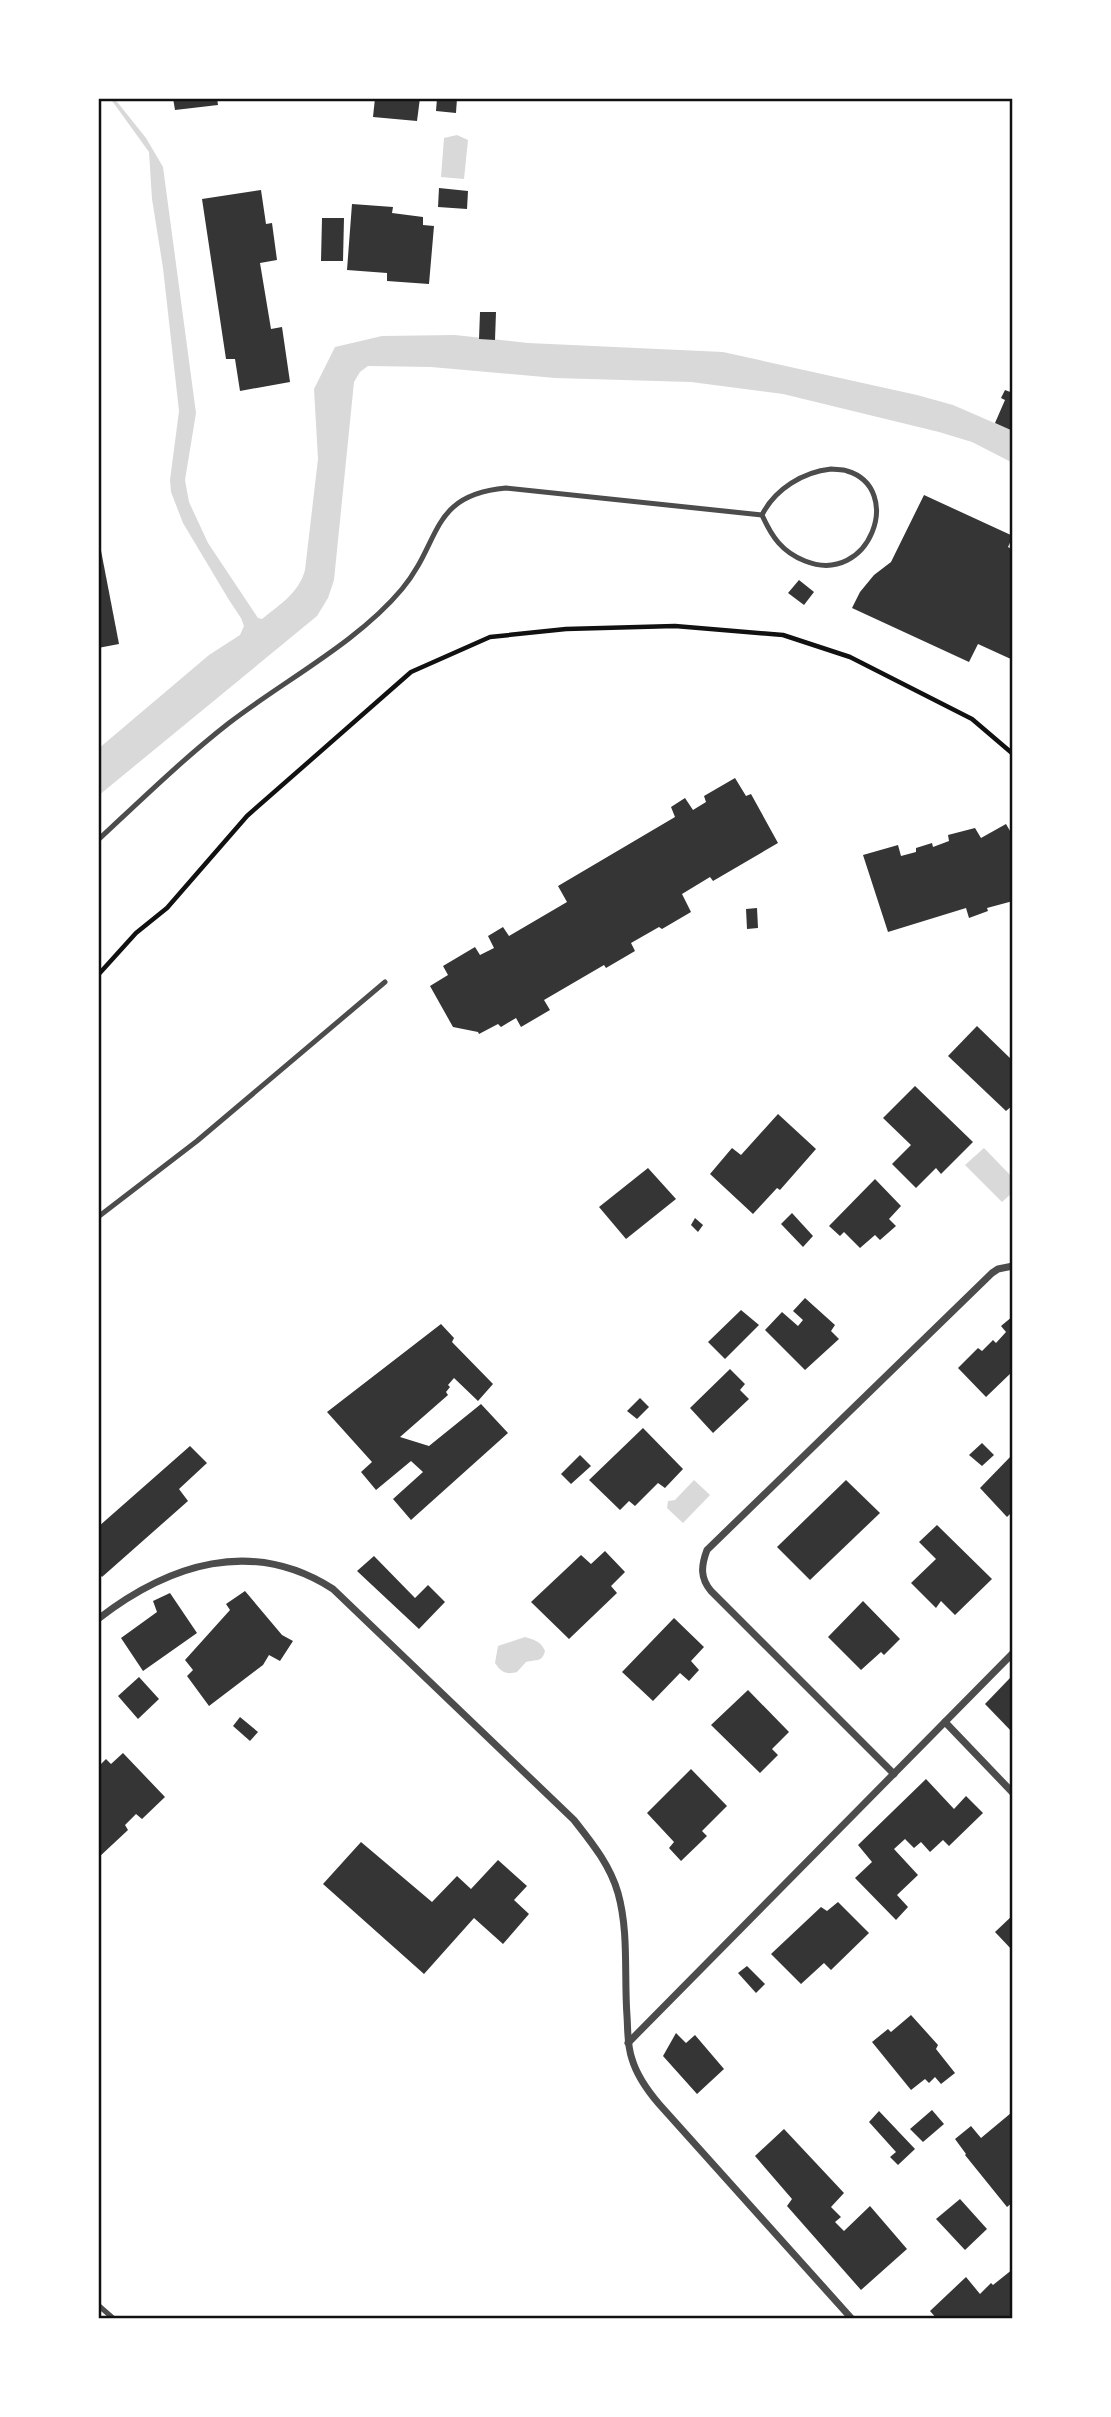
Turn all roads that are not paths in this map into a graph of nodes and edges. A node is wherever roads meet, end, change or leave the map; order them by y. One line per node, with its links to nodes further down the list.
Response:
1 (762, 515): 1 (lane); 2 (lane)
2 (98, 840)
3 (386, 982): 4 (lane)
4 (98, 1217)
5 (1013, 1266): 9 (street)
6 (98, 1619): 11 (street)
7 (1013, 1653): 8 (street)
8 (945, 1722): 9 (street); 10 (street)
9 (894, 1774): 11 (street)
10 (1013, 1793)
11 (628, 2043): 14 (street)
12 (98, 2305): 13 (lane)
13 (114, 2319)
14 (852, 2319)

